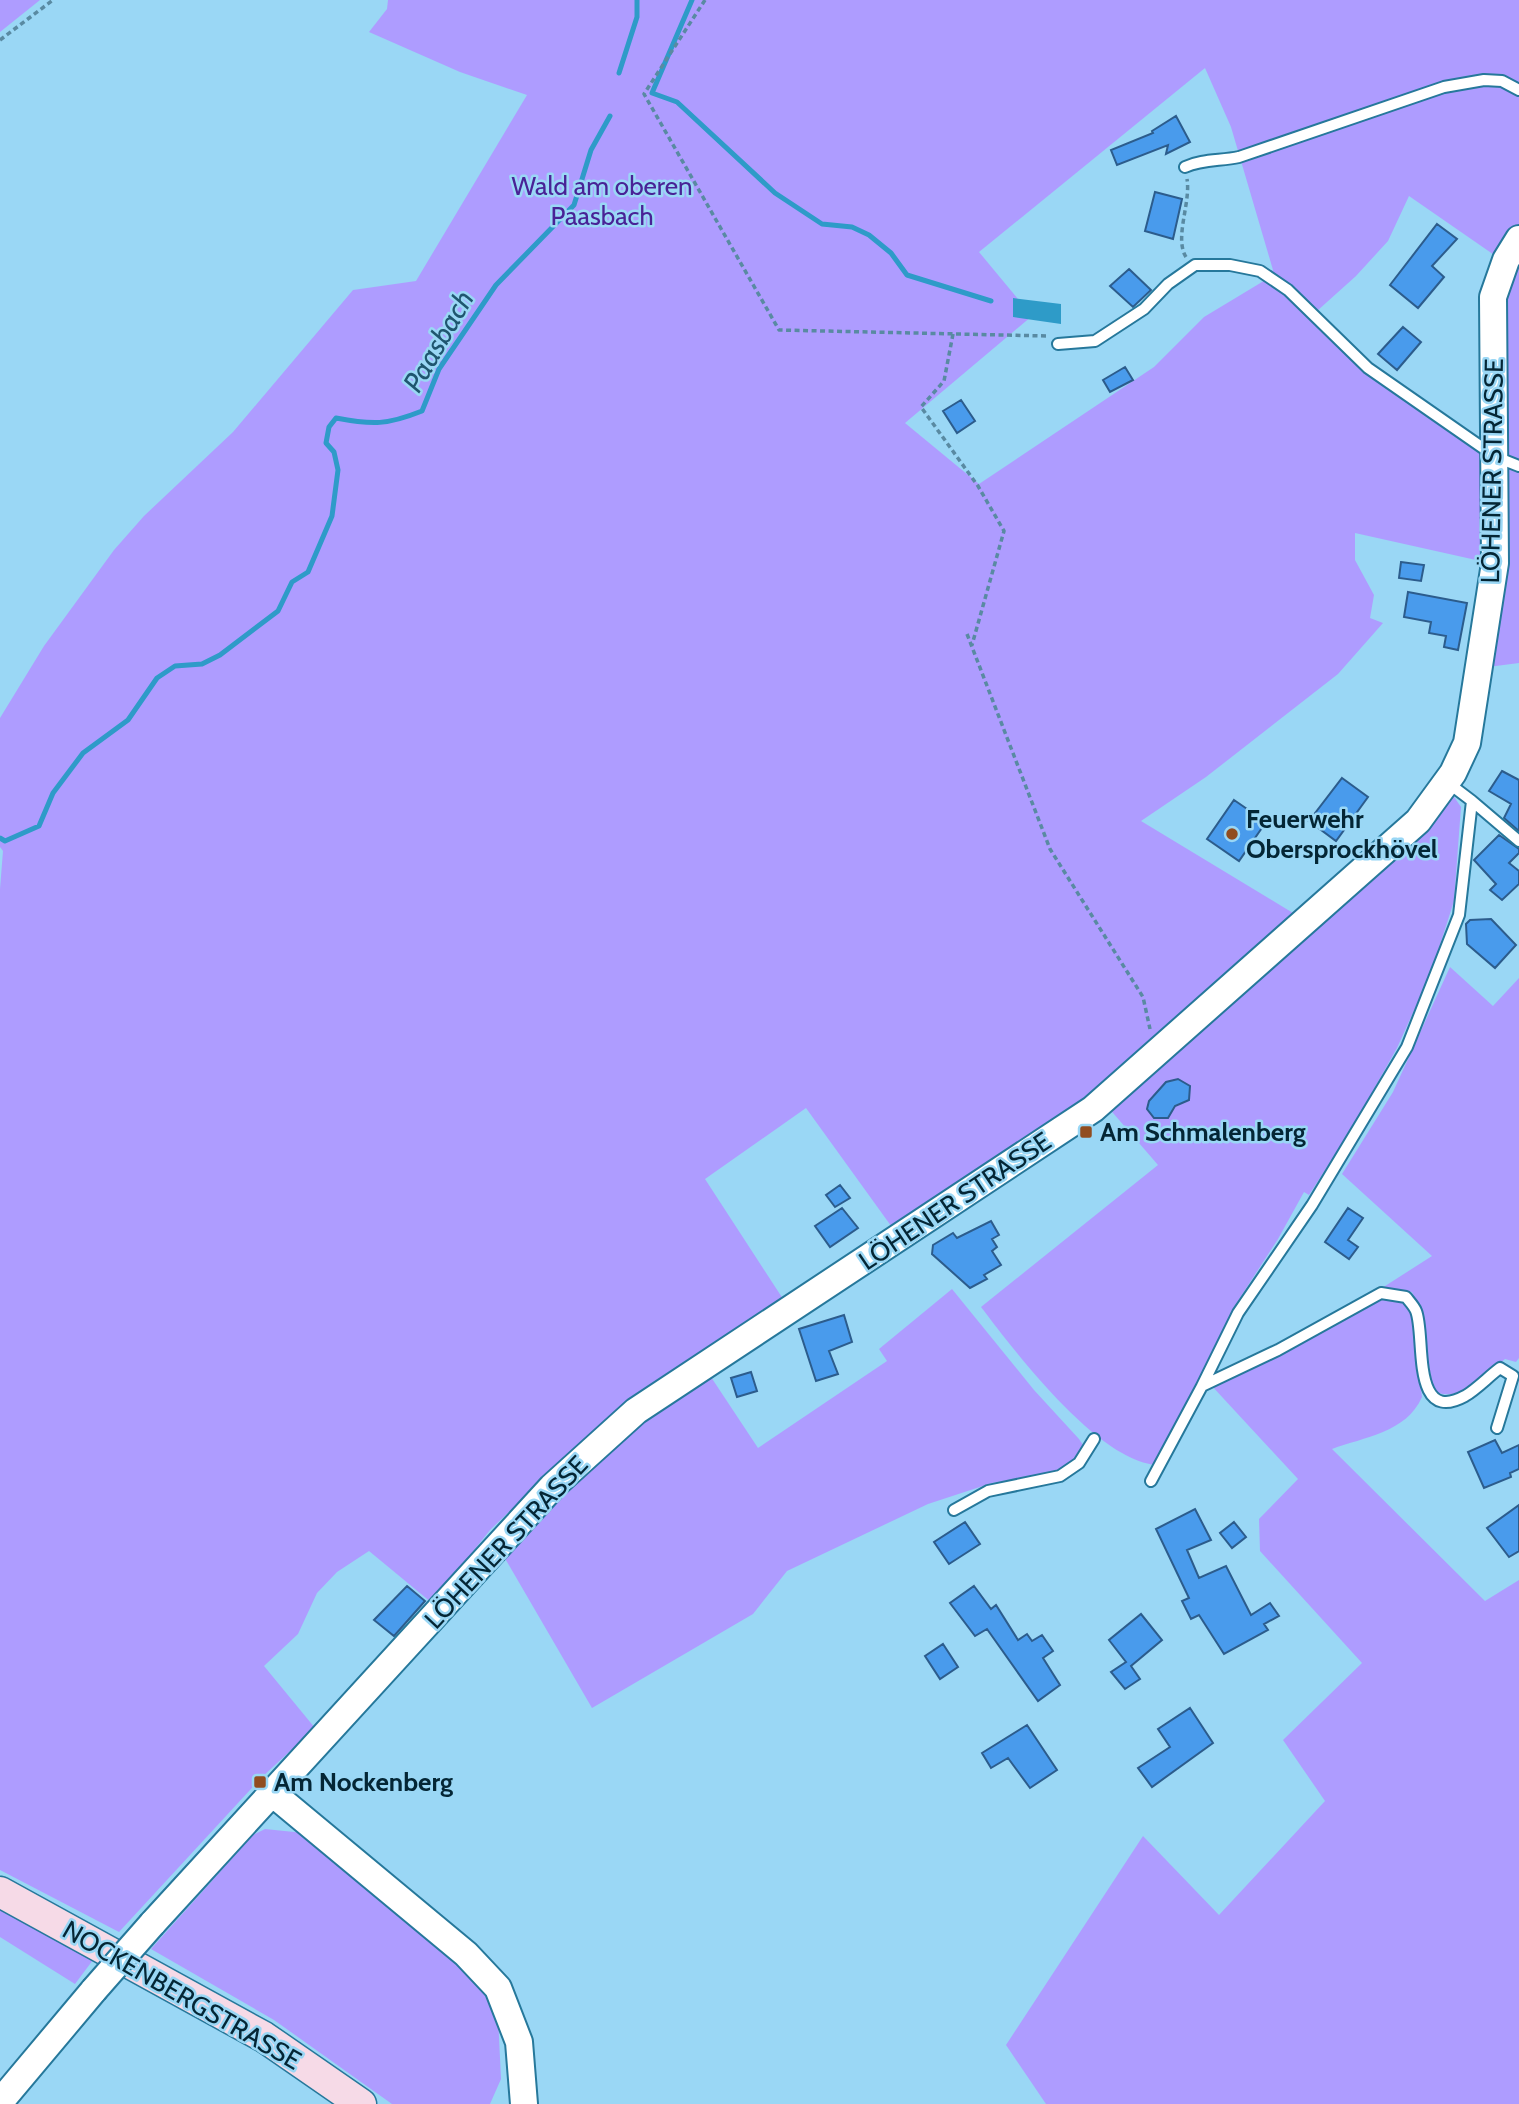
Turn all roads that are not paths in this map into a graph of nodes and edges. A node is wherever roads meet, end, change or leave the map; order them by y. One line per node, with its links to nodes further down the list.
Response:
1 (1519, 90): 2 (lane)
2 (1185, 167)
3 (1519, 239): 5 (street, LÖHENER STRASSE)
4 (1054, 345): 5 (lane)
5 (1507, 461): 6 (street, LÖHENER STRASSE)
6 (1447, 782): 7 (lane); 14 (street, LÖHENER STRASSE)
7 (1472, 801): 8 (lane); 9 (lane)
8 (1519, 841)
9 (1202, 1387): 10 (lane); 12 (lane)
10 (1497, 1428)
11 (1094, 1439): 13 (lane)
12 (1151, 1482)
13 (954, 1510)
14 (271, 1792): 16 (street); 17 (street, LÖHENER STRASSE, bridge)
15 (0, 1892): 18 (main road, NOCKENBERGSTRASSE)
16 (518, 2097)
17 (0, 2102)
18 (361, 2104)

